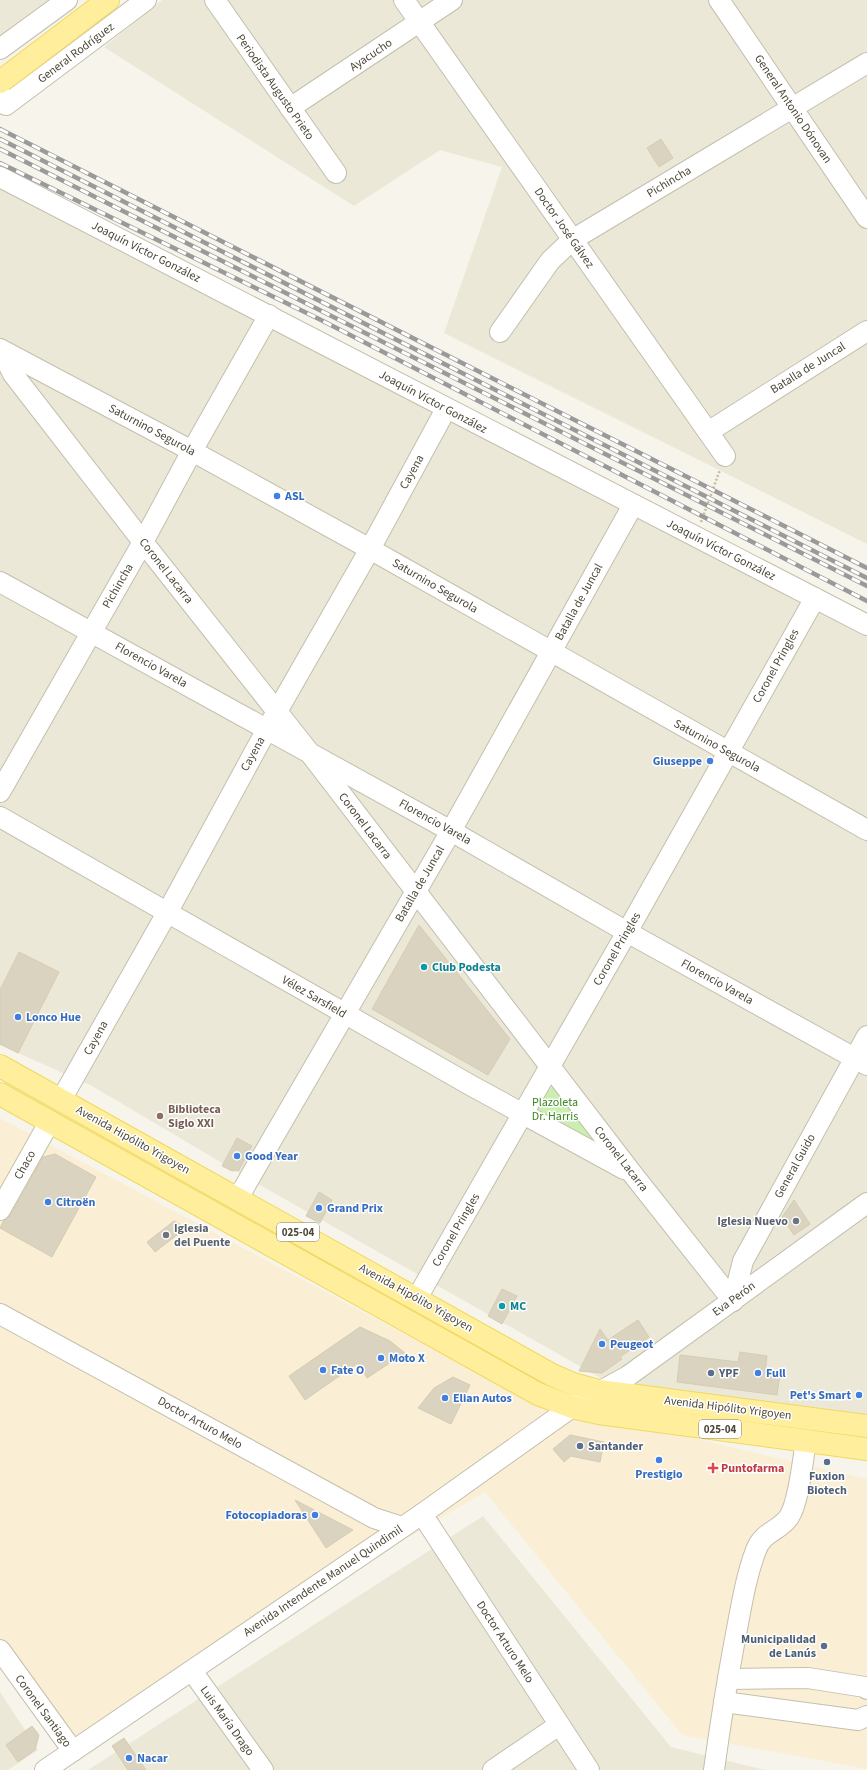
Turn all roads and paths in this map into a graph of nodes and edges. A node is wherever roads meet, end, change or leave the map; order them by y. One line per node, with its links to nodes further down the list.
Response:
1 (67, 0): 9 (street)
2 (108, 0): 11 (main road)
3 (146, 0): 12 (street, General Rodríguez)
4 (215, 0): 13 (street, Periodista Augusto Prieto)
5 (404, 0): 8 (street, Doctor José Gálvez)
6 (452, 0): 8 (street, Ayacucho)
7 (719, 0): 14 (street, General Antonio Dónovan)
8 (420, 22): 13 (street, Ayacucho); 18 (street, Doctor José Gálvez)
9 (0, 49)
10 (867, 63): 14 (street, Pichincha)
11 (0, 82)
12 (3, 99)
13 (290, 108): 15 (street, Periodista Augusto Prieto)
14 (792, 108): 17 (street, General Antonio Dónovan); 18 (street, Pichincha)
15 (336, 173)
16 (0, 177): 19 (street, Joaquín Víctor González)
17 (867, 218)
18 (572, 240): 21 (street, Pichincha); 24 (street, Doctor José Gálvez)
19 (269, 315): 23 (street, Joaquín Víctor González); 25 (street, Pichincha)
20 (867, 331): 24 (street, Batalla de Juncal)
21 (500, 332)
22 (0, 350): 25 (street, Saturnino Segurola); 29 (street, Coronel Lacarra)
23 (446, 409): 27 (street, Joaquín Víctor González); 30 (street, Cayena)
24 (708, 432): 26 (street, Doctor José Gálvez)
25 (192, 451): 29 (street, Pichincha); 30 (street, Saturnino Segurola)
26 (725, 456): 28 (path)
27 (633, 505): 28 (street, Joaquín Víctor González); 35 (street, Batalla de Juncal)
28 (695, 537): 32 (street, Joaquín Víctor González)
29 (143, 542): 34 (street, Pichincha); 36 (street, Coronel Lacarra)
30 (370, 549): 35 (street, Saturnino Segurola); 36 (street, Cayena)
31 (0, 582): 34 (street, Florencio Varela)
32 (815, 598): 33 (street, Joaquín Víctor González); 38 (street, Coronel Pringles)
33 (867, 625)
34 (92, 633): 36 (street, Florencio Varela); 39 (street, Pichincha)
35 (552, 652): 38 (street, Saturnino Segurola); 42 (street, Batalla de Juncal)
36 (272, 720): 37 (street, Florencio Varela); 44 (street, Cayena)
37 (309, 752): 42 (street, Florencio Varela); 43 (street, Coronel Lacarra)
38 (728, 753): 41 (street, Saturnino Segurola); 45 (street, Coronel Pringles)
39 (0, 792)
40 (0, 817): 44 (street, Vélez Sarsfield)
41 (867, 830)
42 (451, 831): 43 (street, Batalla de Juncal); 45 (street, Florencio Varela)
43 (416, 893): 46 (street, Batalla de Juncal); 50 (street, Coronel Lacarra)
44 (167, 913): 46 (street, Vélez Sarsfield); 52 (street, Cayena)
45 (627, 932): 48 (street, Florencio Varela); 50 (street, Coronel Pringles)
46 (344, 1014): 53 (street, Vélez Sarsfield); 56 (street, Batalla de Juncal)
47 (867, 1036): 48 (street, General Guido)
48 (861, 1062): 60 (street, General Guido)
49 (0, 1066): 52 (main road, Avenida Hipólito Yrigoyen / 025-04)
50 (550, 1066): 53 (street, Coronel Pringles); 55 (street, Coronel Lacarra)
51 (0, 1094): 54 (main road, Avenida Hipólito Yrigoyen / 025-04)
52 (61, 1100): 56 (main road, Avenida Hipólito Yrigoyen / 025-04)
53 (523, 1114): 55 (street, Vélez Sarsfield); 59 (street, Coronel Pringles)
54 (50, 1121): 58 (street, Chaco); 63 (main road, Avenida Hipólito Yrigoyen / 025-04)
55 (631, 1172): 60 (street, Coronel Lacarra)
56 (238, 1198): 59 (main road, Avenida Hipólito Yrigoyen / 025-04)
57 (867, 1203): 60 (street, Eva Perón)
58 (0, 1210)
59 (417, 1298): 62 (main road, Avenida Hipólito Yrigoyen / 025-04)
60 (733, 1301): 62 (street, Eva Perón)
61 (0, 1314): 68 (street, Doctor Arturo Melo)
62 (599, 1391): 63 (street, Avenida Intendente Manuel Quindimil); 64 (main road, Avenida Hipólito Yrigoyen / 025-04)
63 (572, 1407): 65 (main road, Avenida Hipólito Yrigoyen / 025-04); 67 (street, Avenida Intendente Manuel Quindimil)
64 (867, 1426)
65 (806, 1440): 66 (main road, Avenida Hipólito Yrigoyen / 025-04); 71 (street)
66 (867, 1449)
67 (422, 1514): 68 (street, Avenida Intendente Manuel Quindimil); 75 (street, Doctor Arturo Melo)
68 (402, 1527): 70 (street, Avenida Intendente Manuel Quindimil)
69 (0, 1650): 76 (street, Coronel Santiago)
70 (192, 1671): 76 (street, Avenida Intendente Manuel Quindimil); 78 (street, Luis María Drago)
71 (728, 1679): 72 (street); 73 (street)
72 (867, 1689)
73 (724, 1702): 74 (street); 81 (street)
74 (867, 1716)
75 (559, 1725): 79 (street); 80 (street, Doctor Arturo Melo)
76 (73, 1752): 77 (street, Avenida Intendente Manuel Quindimil)
77 (45, 1770)
78 (263, 1770)
79 (493, 1770)
80 (590, 1770)
81 (714, 1770)

